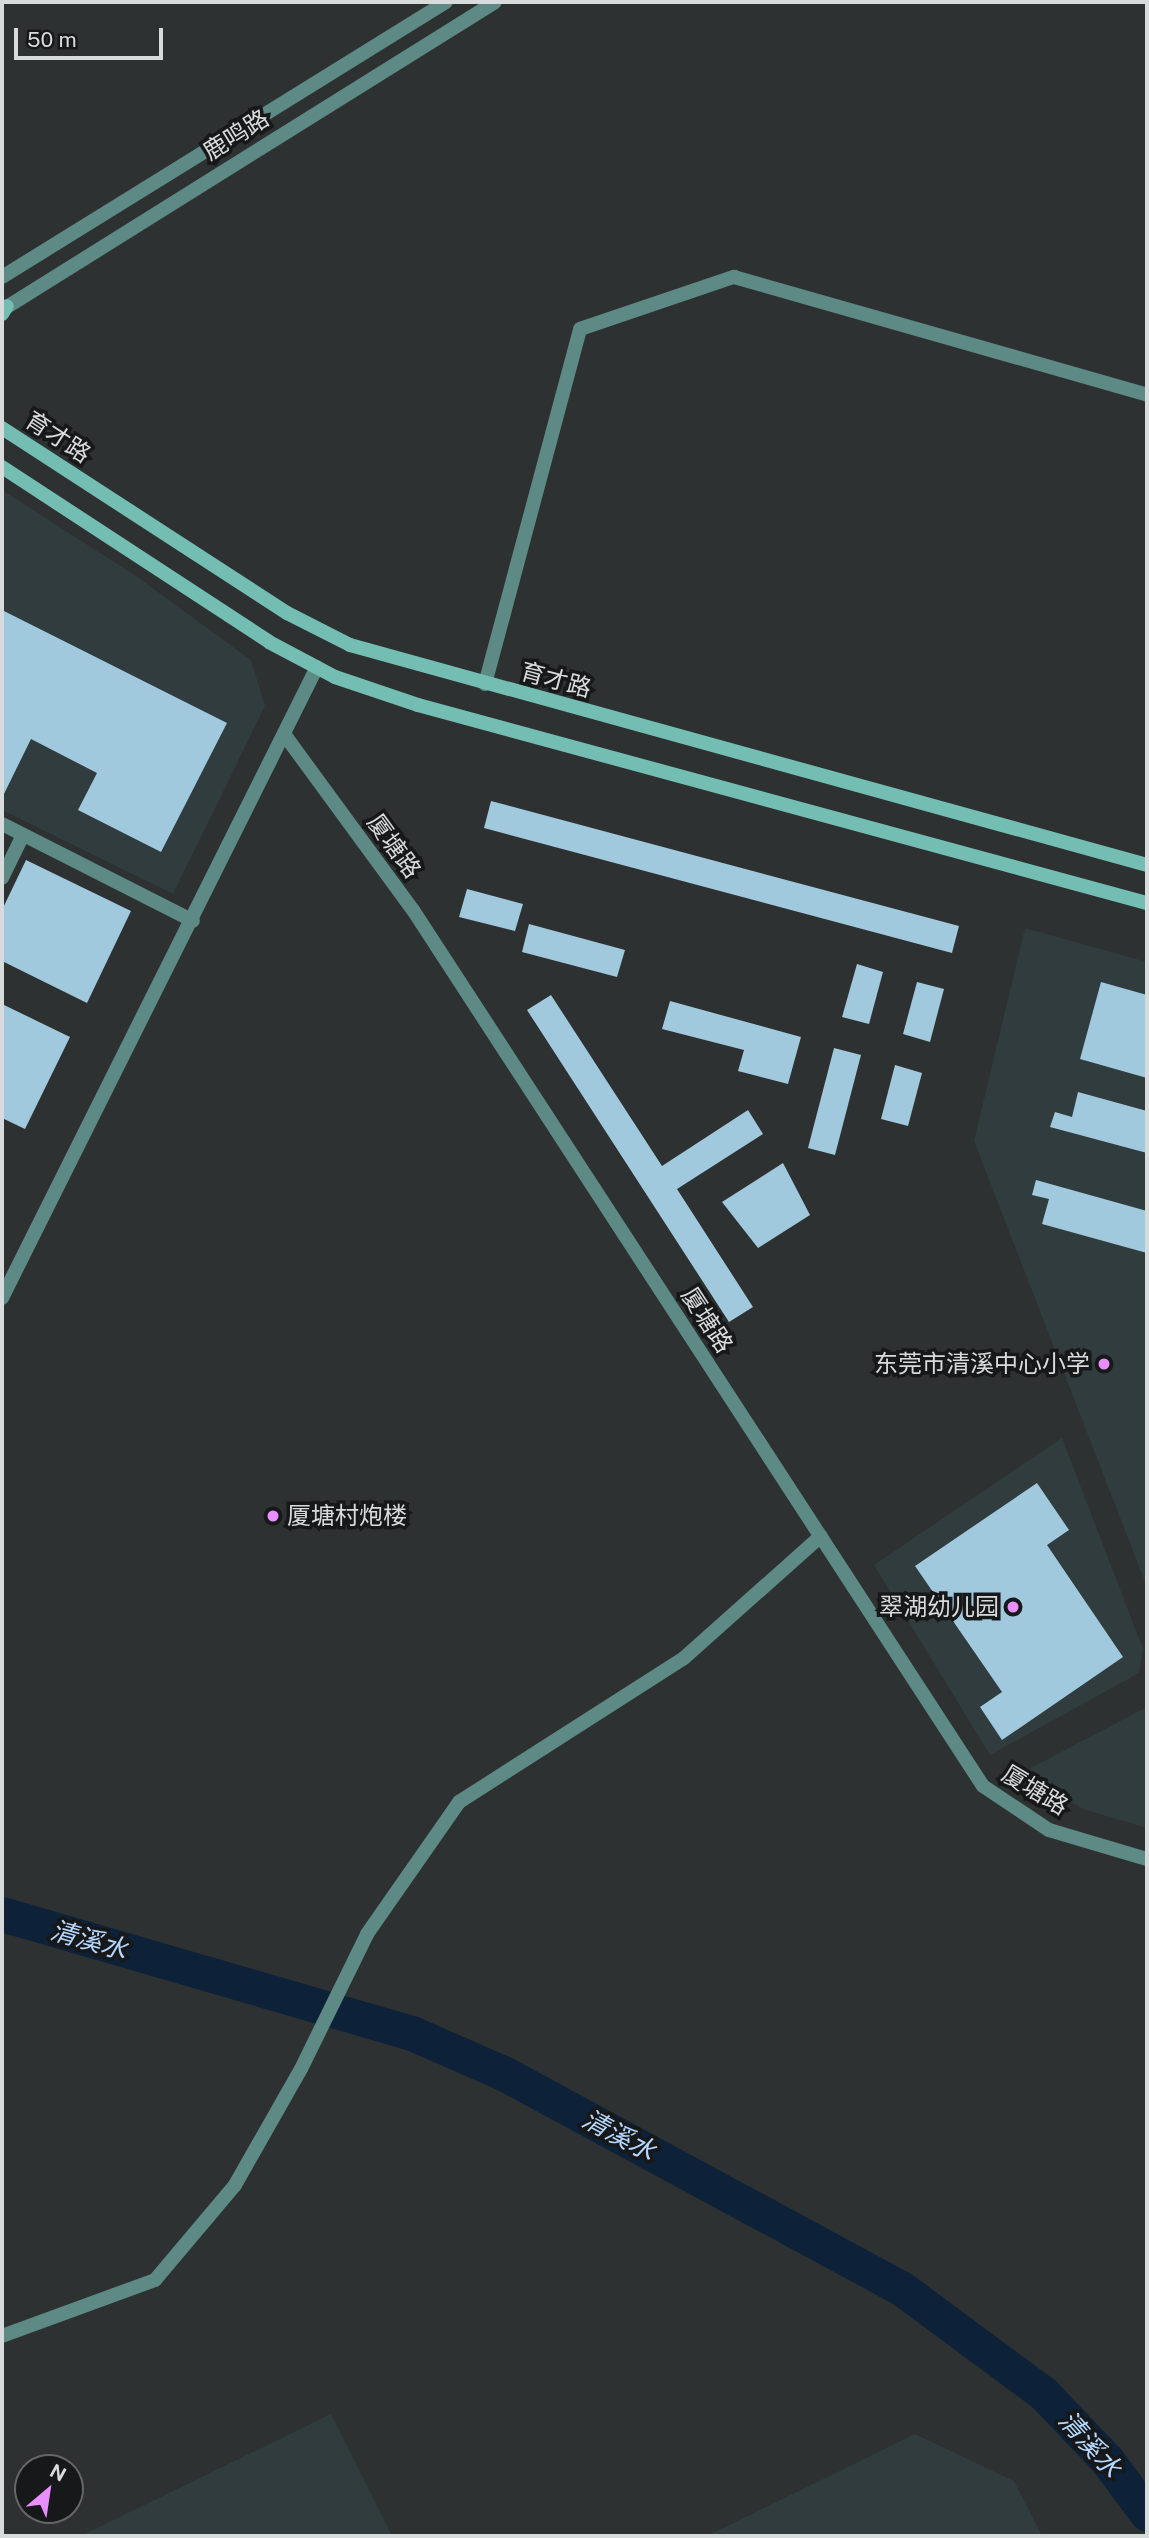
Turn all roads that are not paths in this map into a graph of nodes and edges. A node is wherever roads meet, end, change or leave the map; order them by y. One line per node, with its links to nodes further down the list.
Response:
1 (446, 2): 3 (street, 鹿鸣路)
2 (495, 2): 4 (street, 鹿鸣路)
3 (2, 276)
4 (4, 310)
5 (1147, 394): 9 (street)
6 (4, 428): 9 (main road, 育才路)
7 (2, 467): 8 (main road)
8 (317, 667): 10 (street); 15 (main road)
9 (485, 684): 13 (main road, 育才路)
10 (284, 734): 16 (street); 18 (street, 厦塘路)
11 (2, 824): 12 (street)
12 (23, 835): 14 (street); 16 (street)
13 (1147, 865)
14 (2, 878)
15 (1147, 903)
16 (193, 921): 17 (street)
17 (2, 1298)
18 (821, 1536): 19 (street, 厦塘路); 20 (street)
19 (1147, 1859)
20 (2, 2336)

